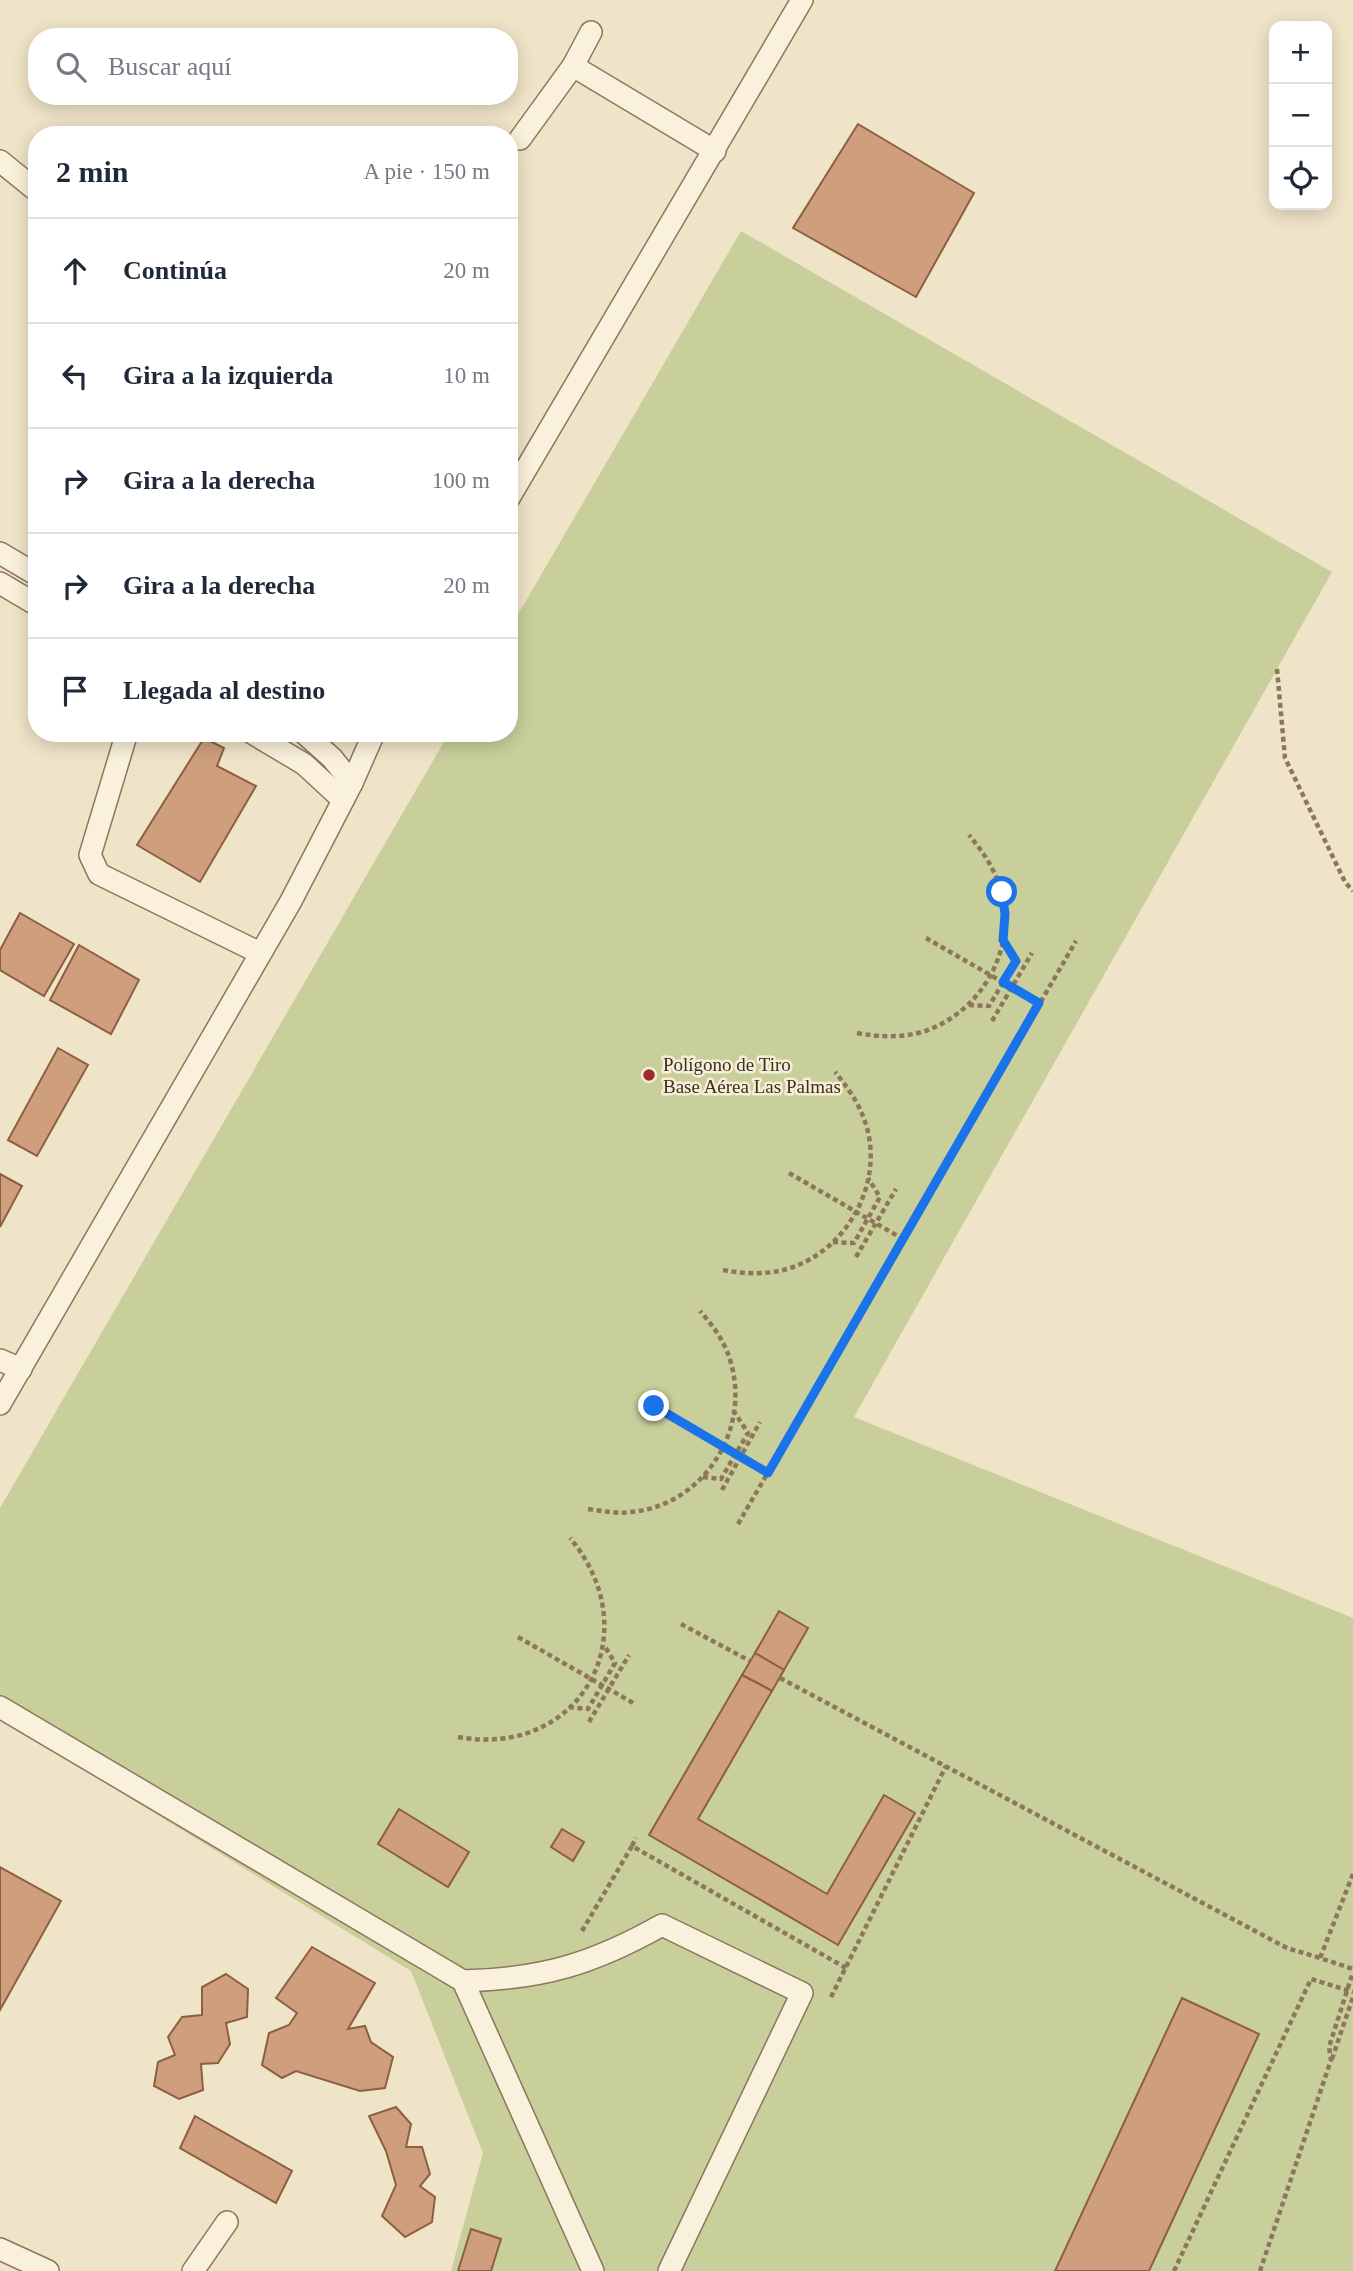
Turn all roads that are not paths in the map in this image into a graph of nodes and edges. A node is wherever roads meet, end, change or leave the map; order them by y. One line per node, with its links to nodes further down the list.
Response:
1 (802, 0): 5 (lane)
2 (591, 32): 3 (lane)
3 (573, 66): 4 (lane); 5 (lane)
4 (520, 139)
5 (715, 151): 8 (lane)
6 (0, 162): 7 (lane)
7 (28, 184)
8 (518, 483)
9 (0, 554): 10 (lane)
10 (28, 570)
11 (0, 583): 12 (lane)
12 (28, 600)
13 (124, 742): 18 (lane)
14 (267, 742): 17 (lane)
15 (314, 742): 17 (lane)
16 (370, 742): 17 (lane)
17 (347, 791): 18 (lane)
18 (260, 953): 20 (lane)
19 (0, 1360): 20 (lane)
20 (21, 1370): 21 (lane)
21 (0, 1404)
22 (0, 1707): 23 (lane)
23 (463, 1982): 28 (lane); 29 (lane)
24 (227, 2222): 27 (lane)
25 (0, 2249): 26 (lane)
26 (48, 2271)
27 (193, 2271)
28 (593, 2271)
29 (669, 2271)

